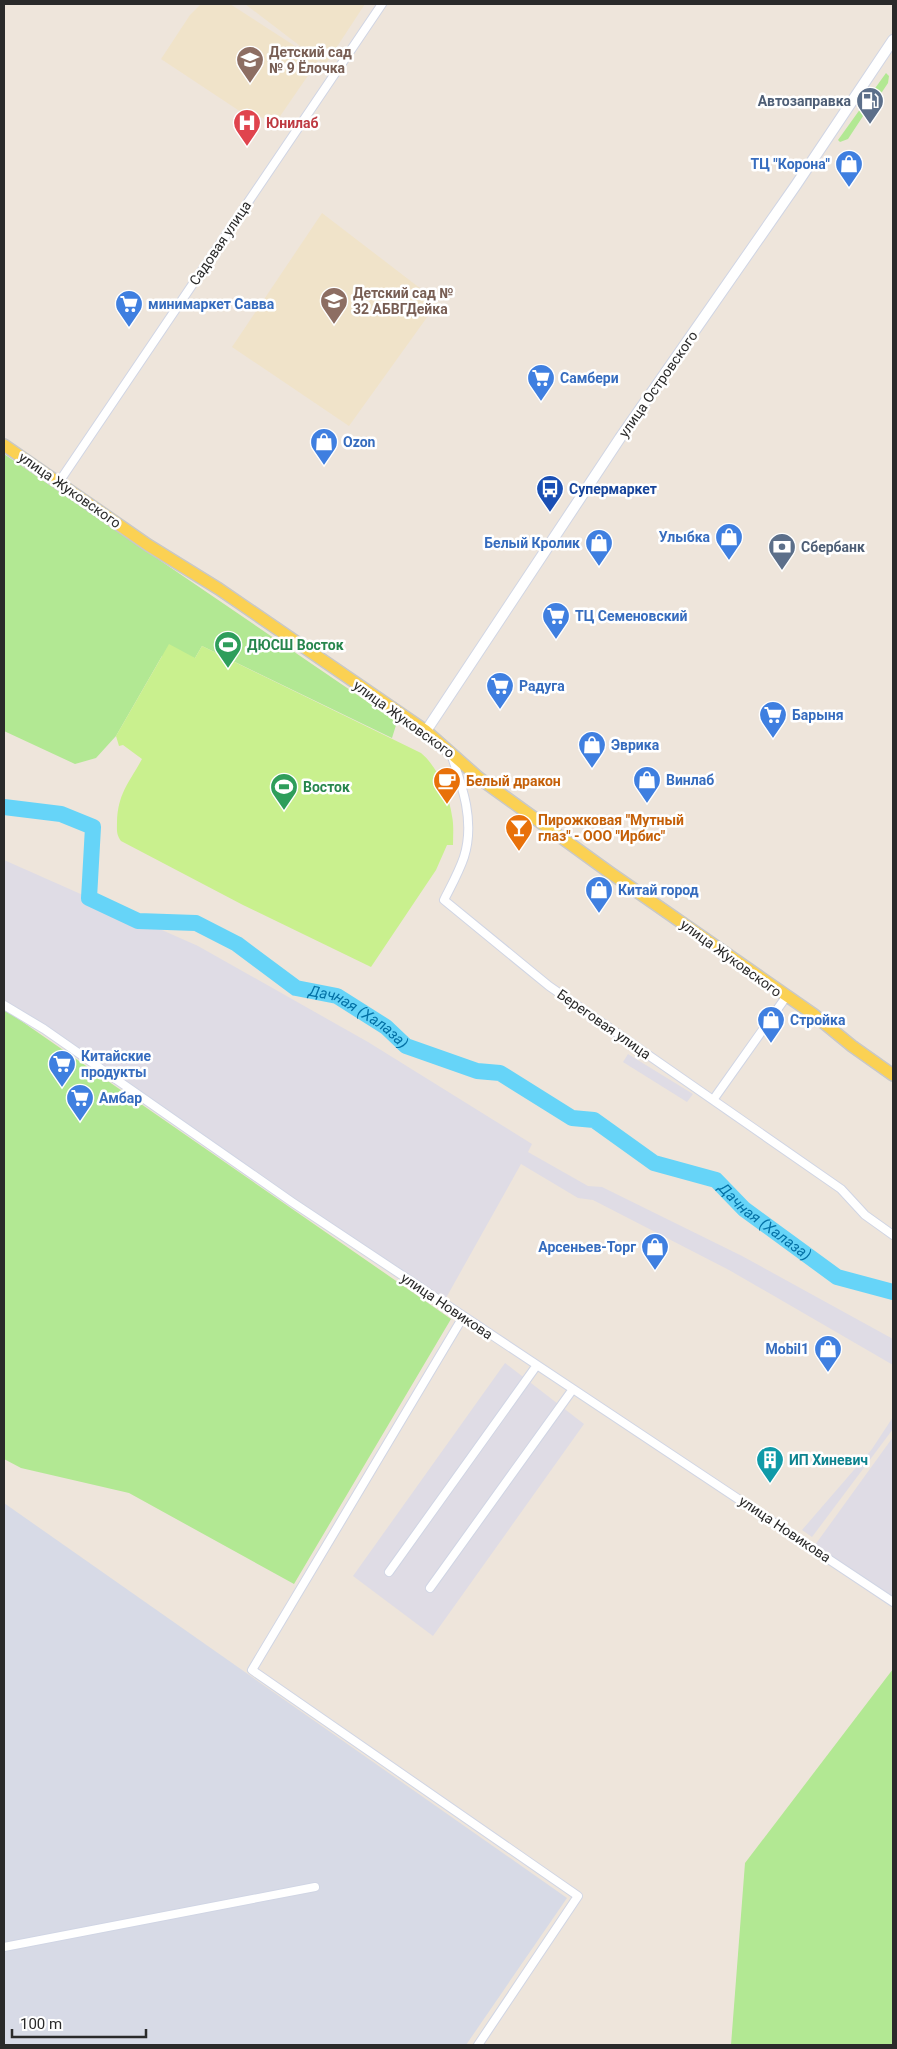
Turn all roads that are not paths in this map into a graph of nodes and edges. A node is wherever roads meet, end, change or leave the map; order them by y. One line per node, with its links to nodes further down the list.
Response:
1 (382, 4): 4 (street, Садовая улица)
2 (893, 40): 5 (main road, улица Островского)
3 (4, 445): 4 (main road, улица Жуковского)
4 (59, 482): 5 (main road, улица Жуковского)
5 (426, 731): 6 (main road, улица Жуковского)
6 (450, 750): 7 (main road, улица Жуковского); 10 (street, Береговая улица)
7 (786, 997): 9 (main road, улица Жуковского); 10 (street)
8 (4, 1005): 12 (street, улица Новикова)
9 (893, 1075)
10 (713, 1100): 11 (street, Береговая улица)
11 (893, 1235)
12 (463, 1317): 13 (street, улица Новикова); 20 (street)
13 (537, 1365): 14 (street, улица Новикова); 15 (street)
14 (573, 1389): 16 (street); 17 (street, улица Новикова)
15 (389, 1572)
16 (430, 1588)
17 (893, 1602)
18 (314, 1887): 19 (street)
19 (4, 1947)
20 (478, 2045)

